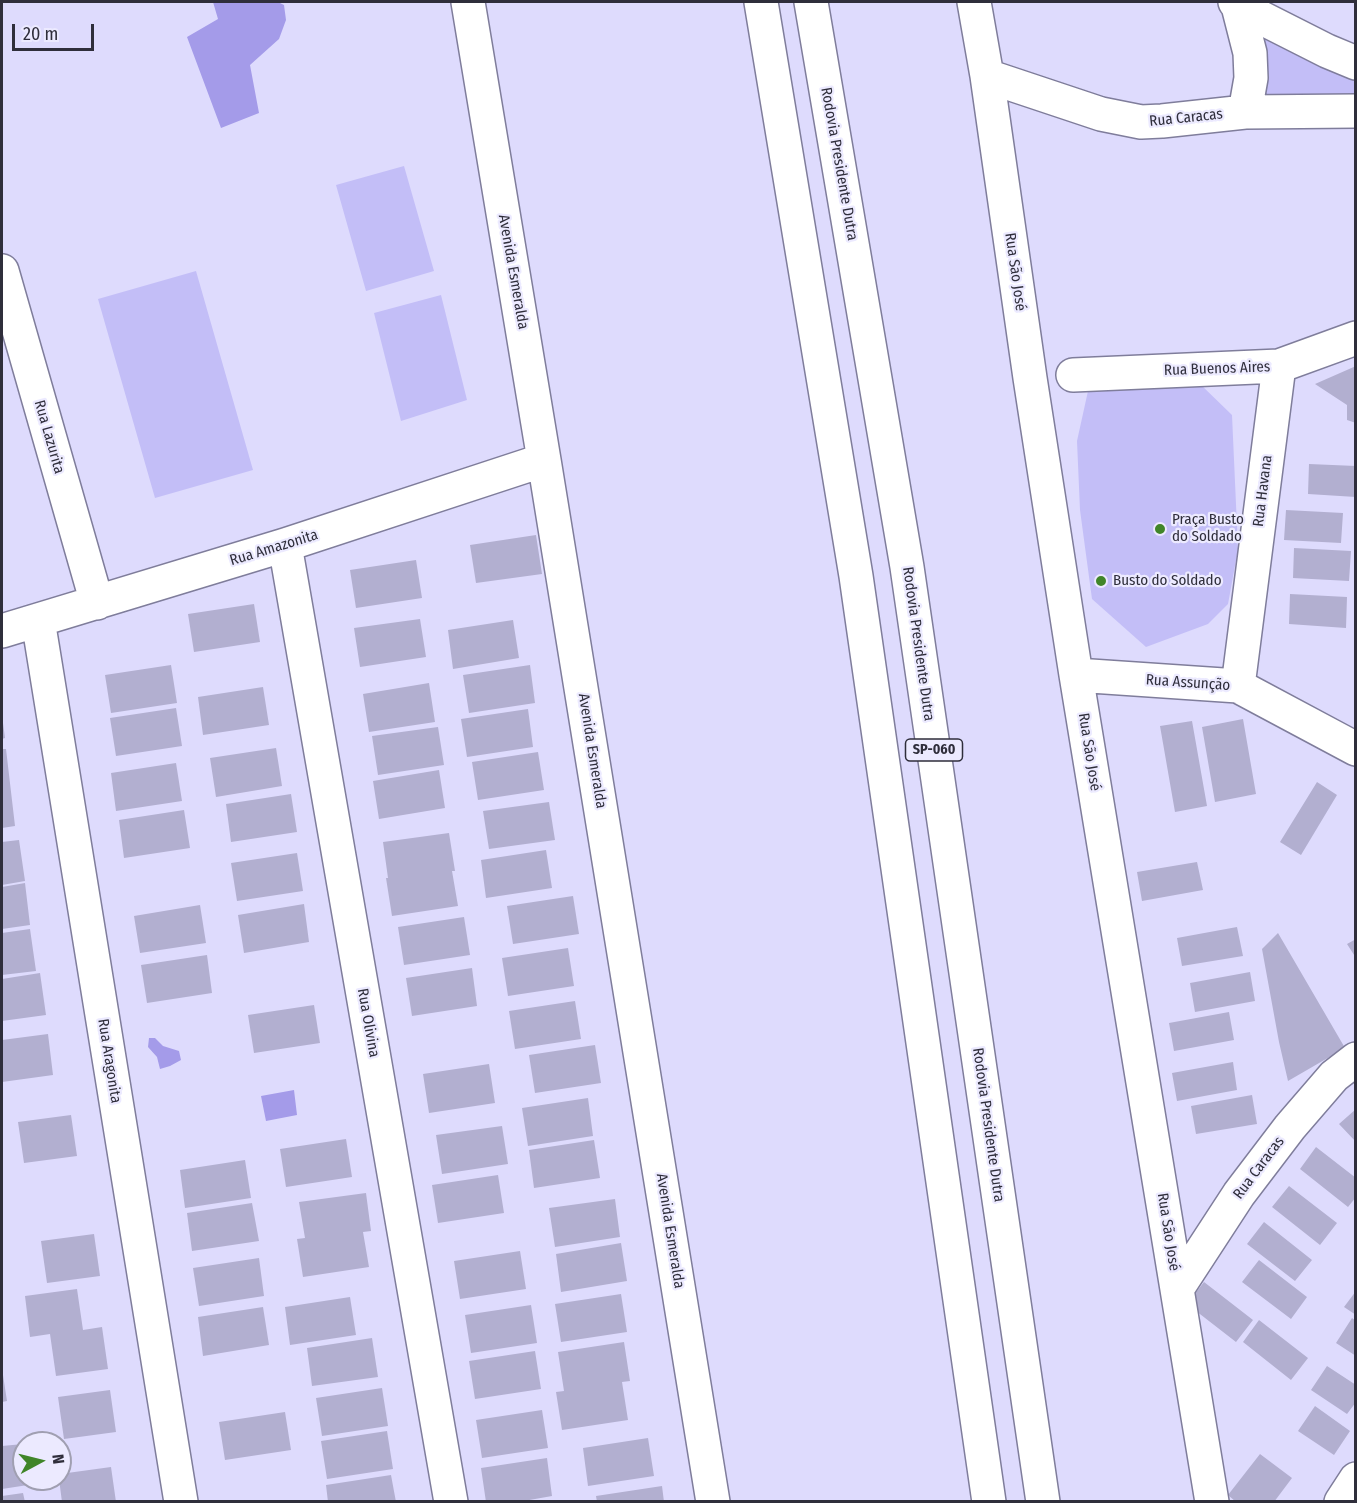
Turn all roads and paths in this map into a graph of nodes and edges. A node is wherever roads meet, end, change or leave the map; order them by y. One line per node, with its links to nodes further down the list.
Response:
1 (468, 2): 14 (main road, Avenida Esmeralda)
2 (761, 2): 28 (main road)
3 (811, 2): 29 (main road, Rodovia Presidente Dutra / SP-060)
4 (974, 2): 7 (main road, Rua São José)
5 (1236, 4): 6 (main road); 9 (main road)
6 (1356, 63)
7 (987, 76): 9 (main road, Rua Caracas); 19 (main road, Rua São José)
8 (1356, 111): 9 (main road, Rua Caracas)
9 (1245, 112)
10 (2, 271): 16 (main road, Rua Lazurita)
11 (1356, 338): 12 (main road, Rua Buenos Aires)
12 (1279, 366): 13 (main road, Rua Buenos Aires); 20 (main road, Rua Havana)
13 (1073, 375)
14 (544, 460): 15 (main road, Rua Amazonita); 27 (main road, Avenida Esmeralda)
15 (285, 545): 16 (main road, Rua Amazonita); 26 (main road, Rua Olivina)
16 (97, 603): 17 (main road, Rua Amazonita)
17 (38, 620): 18 (main road, Rua Amazonita); 25 (main road, Rua Aragonita)
18 (2, 631)
19 (1076, 675): 20 (main road, Rua Assunção); 23 (main road, Rua São José)
20 (1238, 686): 21 (main road, Rua Assunção)
21 (1356, 749)
22 (1356, 1059): 23 (main road, Rua Caracas)
23 (1177, 1289): 30 (main road, Rua São José)
24 (1356, 1479): 31 (main road)
25 (181, 1502)
26 (451, 1502)
27 (713, 1502)
28 (989, 1502)
29 (1043, 1502)
30 (1212, 1502)
31 (1341, 1502)

